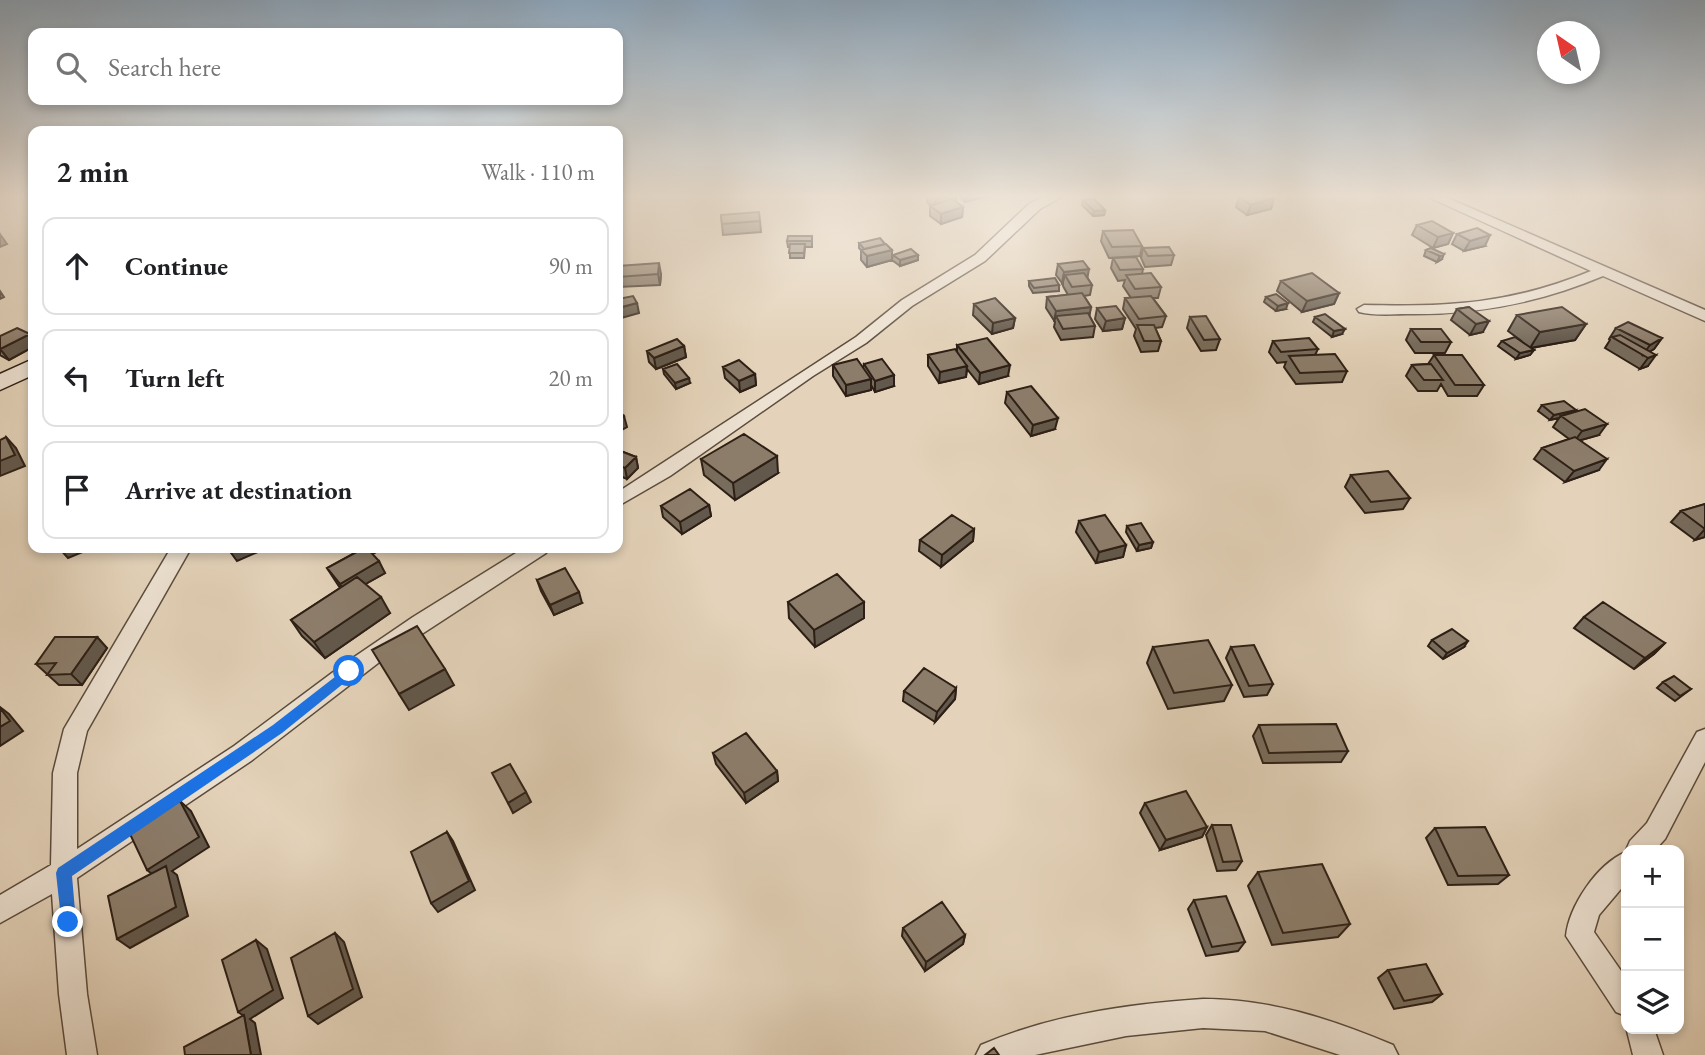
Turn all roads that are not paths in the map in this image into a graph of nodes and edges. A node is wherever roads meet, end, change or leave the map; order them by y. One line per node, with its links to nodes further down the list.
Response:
1 (994, 245): 6 (street)
2 (1545, 245): 3 (street)
3 (1604, 271): 4 (street); 5 (street)
4 (1364, 309)
5 (1705, 316)
6 (623, 497)
7 (178, 553): 12 (street)
8 (531, 553): 12 (street)
9 (1705, 739): 10 (street)
10 (1643, 845)
11 (1621, 870): 14 (street)
12 (64, 873): 13 (street); 16 (street)
13 (0, 910)
14 (1621, 995)
15 (1642, 1034): 19 (street)
16 (82, 1055)
17 (991, 1055): 18 (street)
18 (1383, 1055)
19 (1648, 1055)

